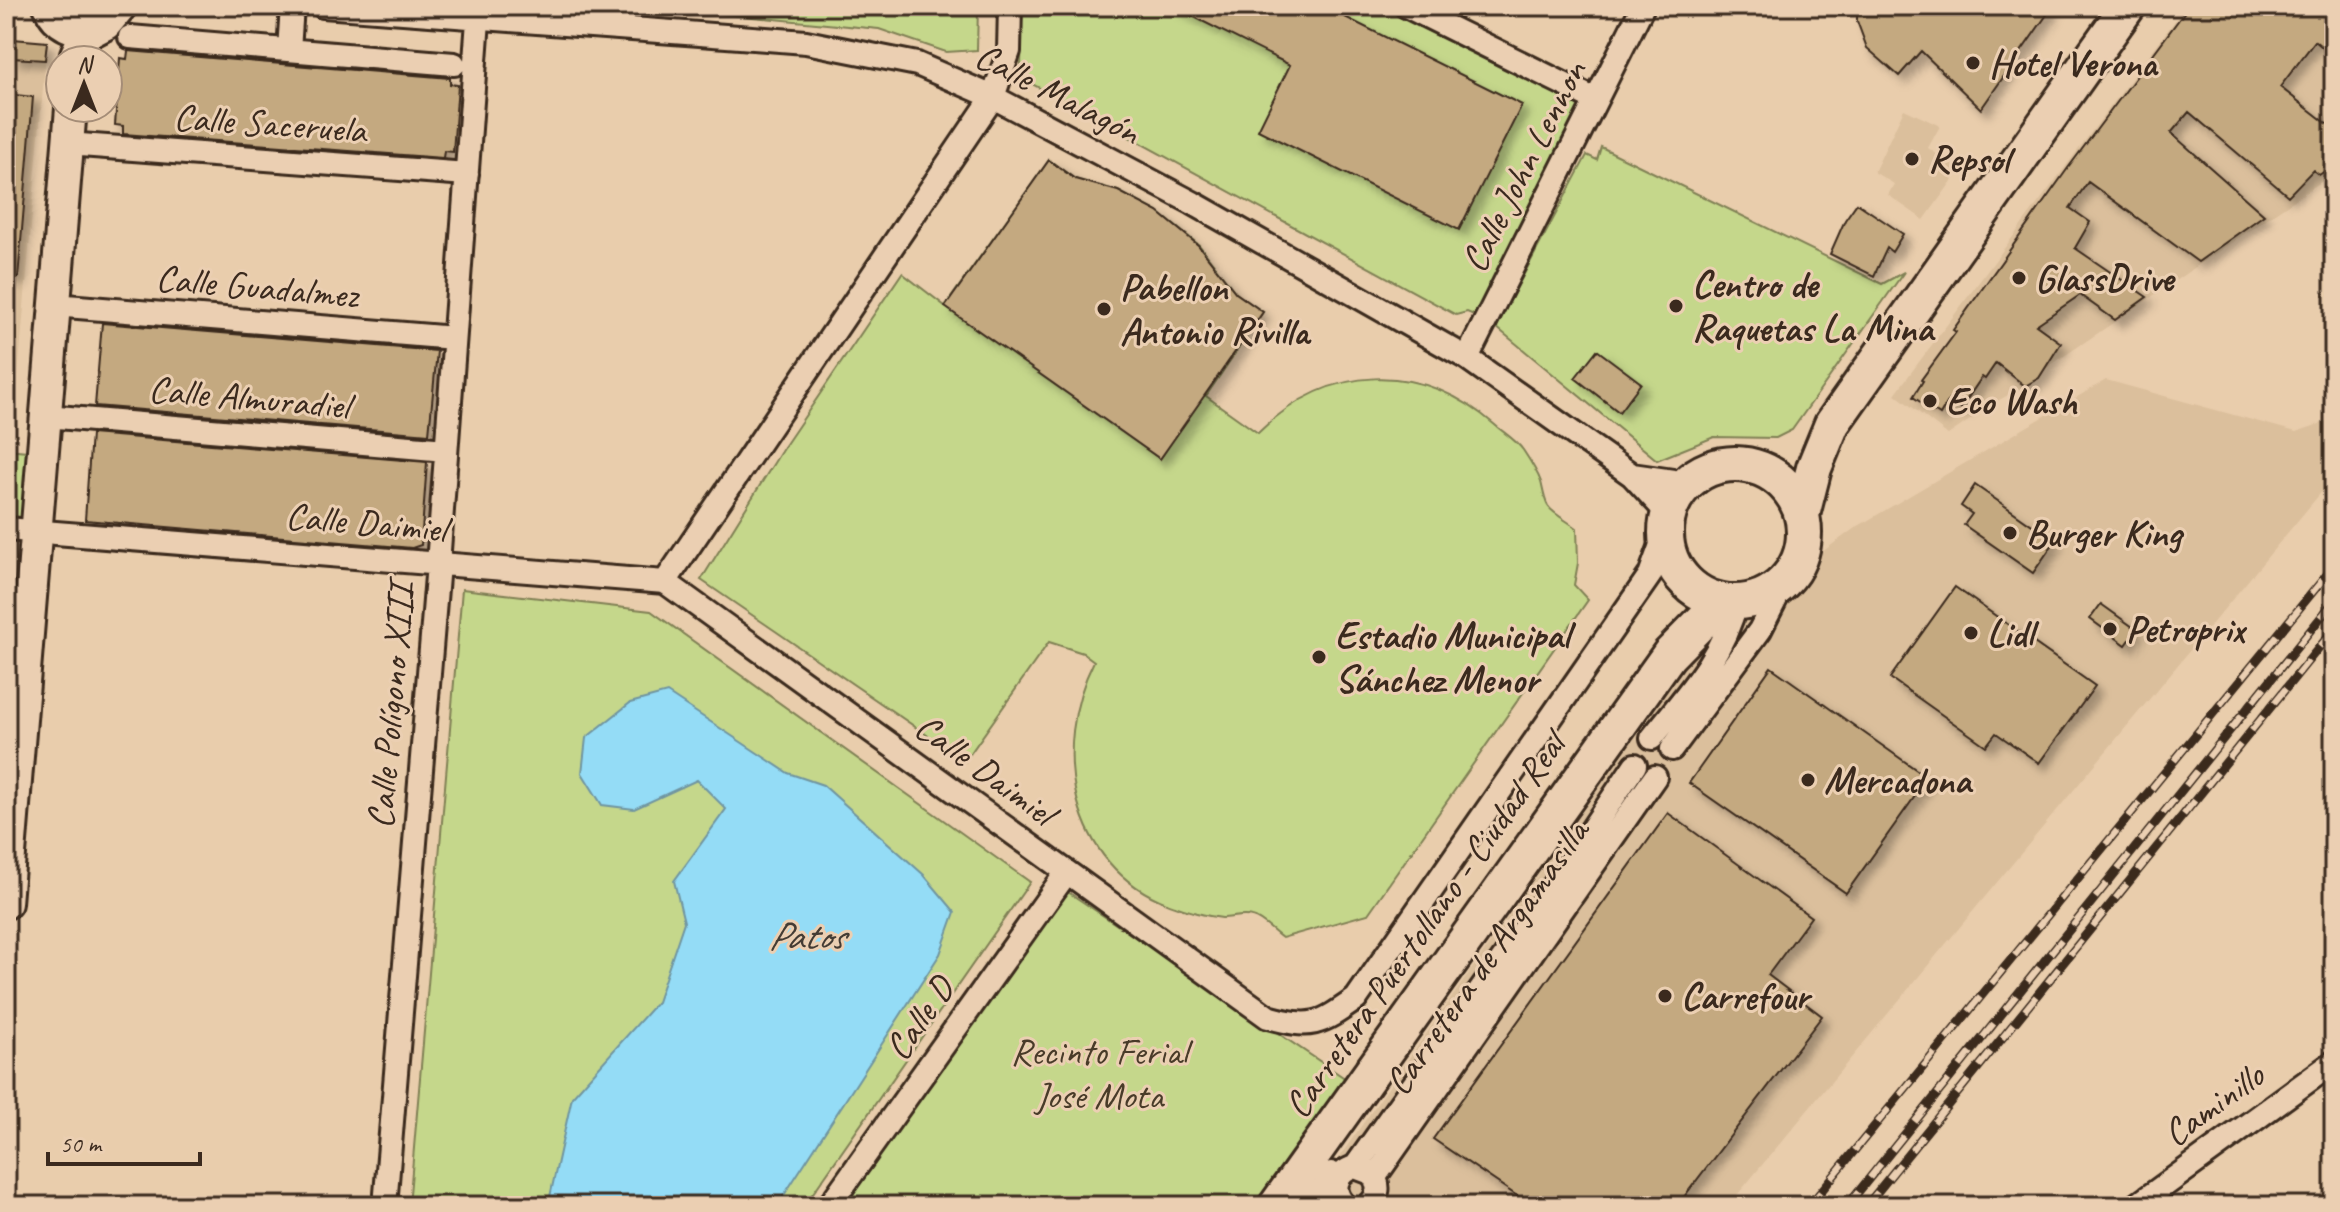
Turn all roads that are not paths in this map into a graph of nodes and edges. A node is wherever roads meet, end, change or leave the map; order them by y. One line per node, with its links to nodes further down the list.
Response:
1 (121, 6): 11 (main road)
2 (292, 6): 13 (street)
3 (323, 6): 10 (street, Calle Malagón)
4 (995, 6): 15 (street)
5 (1010, 6): 15 (street)
6 (1406, 6): 9 (street)
7 (1643, 6): 16 (street, Calle John Lennon)
8 (2128, 6): 24 (highway)
9 (1438, 13): 16 (street)
10 (478, 20): 15 (street, Calle Malagón); 19 (street, Calle Polígono XIII)
11 (72, 35)
12 (130, 37): 13 (street)
13 (289, 50): 14 (street)
14 (454, 64)
15 (993, 97): 22 (street, Calle Malagón); 35 (street)
16 (1596, 100): 22 (street, Calle John Lennon)
17 (69, 124): 18 (main road)
18 (67, 144): 19 (street, Calle Saceruela); 20 (main road)
19 (467, 174): 21 (street, Calle Polígono XIII)
20 (54, 305): 21 (street, Calle Guadalmez); 23 (main road)
21 (454, 338): 25 (street, Calle Polígono XIII)
22 (1467, 358): 27 (street, Calle Malagón)
23 (46, 416): 25 (street, Calle Almuradiel); 32 (main road)
24 (1832, 424): 26 (highway); 29 (highway)
25 (446, 450): 33 (street, Calle Polígono XIII)
26 (1763, 470): 28 (highway); 29 (highway)
27 (1632, 475): 28 (street, Calle Malagón); 30 (street, Calle Malagón)
28 (1687, 483): 30 (highway)
29 (1802, 515): 36 (highway)
30 (1666, 524): 34 (highway); 44 (street, Calle Daimiel)
31 (6, 529): 32 (street, Calle Daimiel)
32 (37, 531): 33 (street, Calle Daimiel); 39 (main road)
33 (438, 564): 35 (street, Calle Daimiel); 48 (street, Calle Polígono XIII)
34 (1679, 575): 37 (highway); 38 (highway, Carretera Puertollano - Ciudad Real)
35 (665, 582): 44 (street, Calle Daimiel)
36 (1784, 583): 37 (highway); 40 (street)
37 (1729, 602): 38 (highway, Carretera Puertollano - Ciudad Real); 40 (street)
38 (1669, 655): 50 (highway, Carretera Puertollano - Ciudad Real)
39 (15, 666): 43 (main road)
40 (1662, 743): 41 (street); 42 (street)
41 (1635, 765): 42 (street); 47 (street, Carretera de Argamasilla)
42 (1655, 777): 47 (street, Carretera de Argamasilla)
43 (10, 794): 45 (main road)
44 (1067, 872): 49 (street, Calle D)
45 (6, 903)
46 (2334, 1062): 53 (street, Caminillo)
47 (1347, 1188): 51 (street, Carretera de Argamasilla); 52 (street, Carretera de Argamasilla)
48 (385, 1206)
49 (829, 1206)
50 (1276, 1206)
51 (1306, 1206)
52 (1368, 1206)
53 (2136, 1206)

